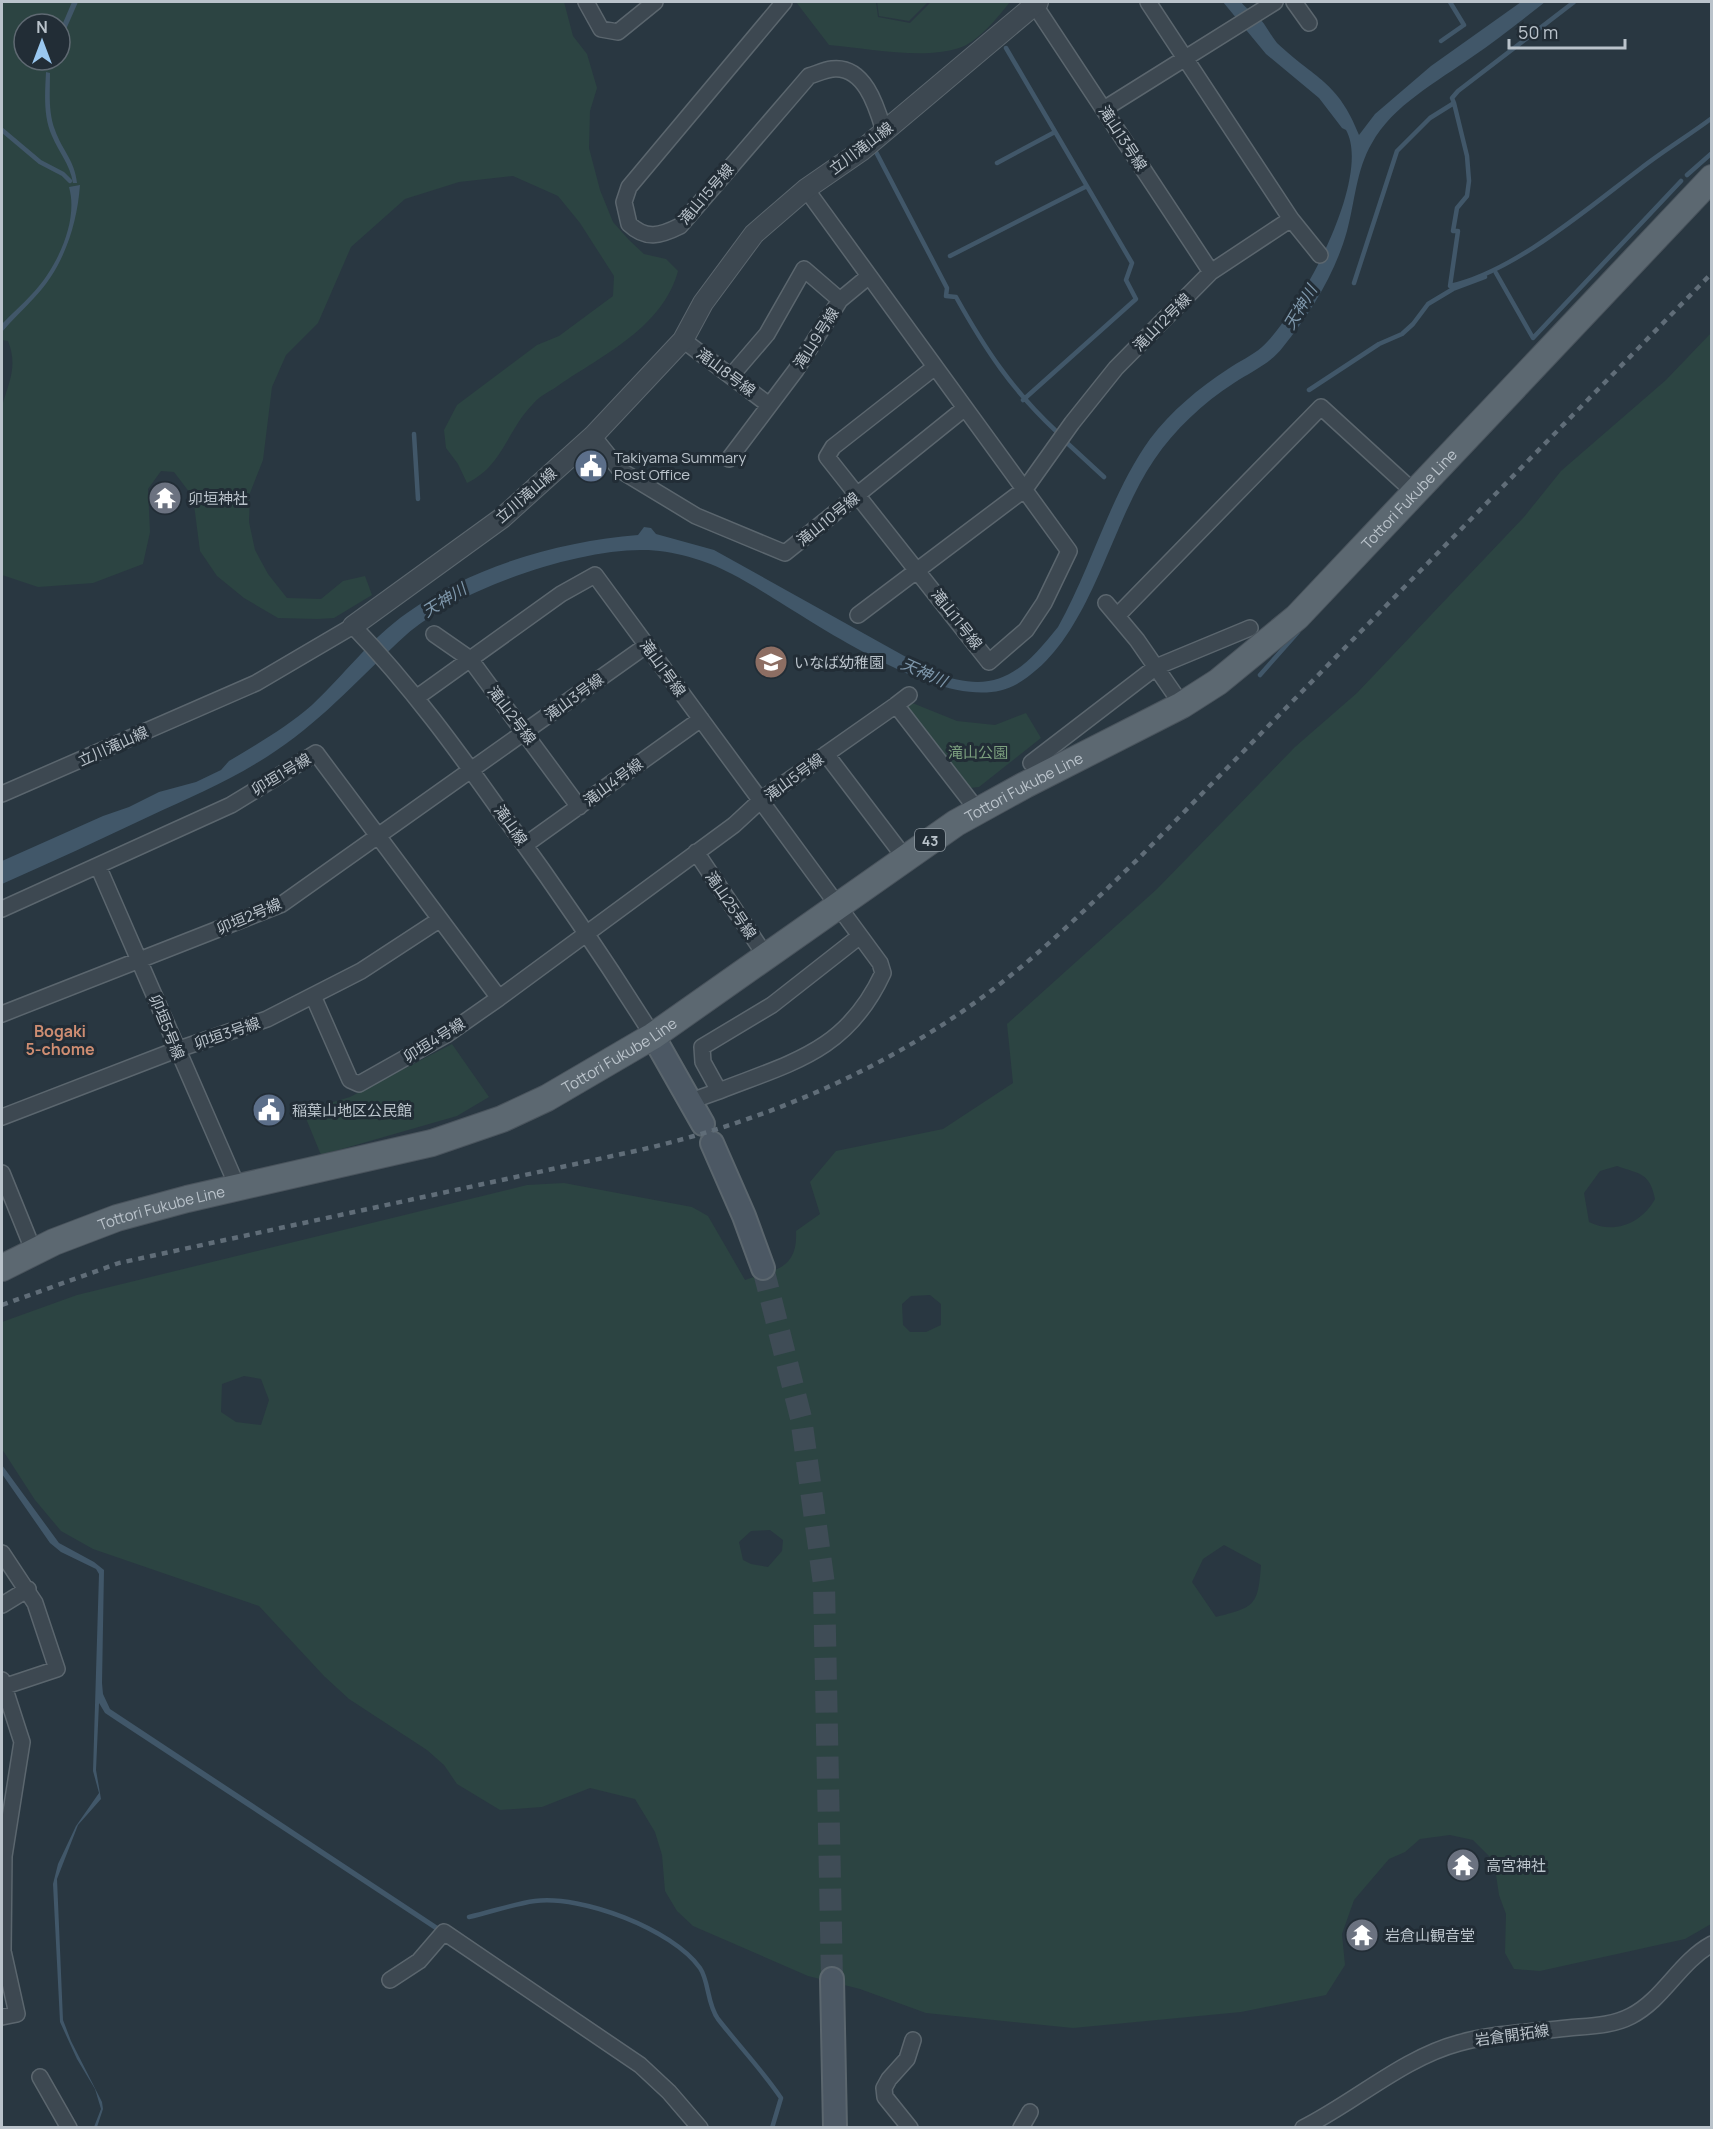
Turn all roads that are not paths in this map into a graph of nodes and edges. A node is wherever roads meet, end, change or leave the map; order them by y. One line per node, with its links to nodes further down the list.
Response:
1 (586, 2): 2 (street)
2 (655, 2)
3 (784, 2): 11 (street, 滝山15号線)
4 (1148, 2): 9 (street)
5 (1275, 2): 9 (street)
6 (1294, 2): 8 (street)
7 (1036, 3): 10 (street, 滝山13号線); 11 (street, 立川滝山線)
8 (1309, 23)
9 (1185, 57): 10 (street); 14 (street)
10 (1104, 109): 16 (street, 滝山13号線)
11 (884, 132): 13 (street, 立川滝山線)
12 (1712, 178): 27 (main road, Tottori Fukube Line / 43)
13 (806, 189): 17 (street, 滝山11号線); 19 (street, 立川滝山線)
14 (1291, 219): 15 (street); 16 (street, 滝山12号線)
15 (1320, 255)
16 (1211, 272): 26 (street, 滝山12号線)
17 (868, 276): 18 (street); 20 (street, 滝山11号線)
18 (840, 300): 21 (street, 滝山9号線); 22 (street, 滝山9号線)
19 (683, 340): 21 (street, 滝山8号線); 24 (street, 立川滝山線)
20 (935, 367): 23 (street, 滝山11号線); 28 (street, 滝山11号線)
21 (731, 376): 22 (street, 滝山8号線)
22 (769, 405): 25 (street, 滝山9号線)
23 (965, 408): 26 (street, 滝山11号線); 28 (street, 滝山10号線)
24 (593, 436): 28 (street, 滝山10号線); 33 (street, 立川滝山線)
25 (729, 459)
26 (1025, 489): 29 (street, 滝山12号線); 29 (street, 滝山11号線)
27 (1414, 492): 32 (street); 42 (main road, Tottori Fukube Line / 43)
28 (858, 495): 29 (street, 滝山11号線)
29 (919, 571): 31 (street, 滝山12号線)
30 (1106, 603): 32 (street)
31 (858, 615)
32 (1117, 616): 38 (street)
33 (353, 626): 40 (street, 滝山線); 48 (street, 立川滝山線)
34 (1250, 628): 38 (street)
35 (434, 634): 37 (street, 滝山2号線)
36 (647, 645): 37 (street, 滝山1号線); 43 (street, 滝山1号線); 44 (street, 滝山3号線)
37 (470, 659): 40 (street, 滝山1号線); 44 (street, 滝山2号線)
38 (1156, 667): 42 (street); 46 (street)
39 (909, 695): 41 (street, 滝山5号線)
40 (416, 698): 47 (street, 滝山線)
41 (896, 705): 45 (street, 滝山5号線); 51 (street)
42 (1182, 705): 51 (main road, Tottori Fukube Line / 43)
43 (701, 719): 49 (street, 滝山1号線); 50 (street, 滝山4号線)
44 (525, 732): 47 (street, 滝山3号線); 50 (street, 滝山2号線)
45 (826, 754): 49 (street, 滝山5号線); 55 (street)
46 (1031, 764)
47 (471, 770): 52 (street, 卯垣2号線); 53 (street, 滝山線)
48 (2, 794)
49 (762, 799): 54 (street, 滝山5号線); 57 (street, 滝山1号線)
50 (579, 807): 53 (street, 滝山4号線)
51 (978, 811): 55 (main road, Tottori Fukube Line / 43)
52 (380, 836): 56 (street, 卯垣1号線); 59 (street, 卯垣1号線); 63 (street, 卯垣2号線)
53 (525, 845): 60 (street, 滝山線)
54 (696, 852): 60 (street, 滝山5号線); 62 (street, 滝山25号線)
55 (906, 858): 57 (main road, Tottori Fukube Line / 43)
56 (98, 866): 58 (street, 卯垣1号線); 63 (street, 卯垣5号線)
57 (840, 907): 61 (street, 滝山1号線); 62 (main road, Tottori Fukube Line / 43)
58 (2, 909)
59 (439, 920): 64 (street, 卯垣3号線); 65 (street, 卯垣1号線)
60 (587, 931): 65 (street, 卯垣4号線); 67 (street, 滝山線)
61 (860, 936): 69 (street); 69 (street, 滝山1号線)
62 (767, 958): 67 (main road, Tottori Fukube Line / 43)
63 (141, 960): 66 (street, 卯垣2号線); 68 (street, 卯垣5号線)
64 (314, 998): 65 (street, 卯垣4号線); 68 (street, 卯垣3号線)
65 (499, 998)
66 (2, 1014)
67 (653, 1036): 70 (main road); 73 (main road, Tottori Fukube Line / 43)
68 (176, 1050): 71 (street, 卯垣3号線); 73 (street, 卯垣5号線)
69 (719, 1091): 70 (street)
70 (691, 1101): 76 (main road)
71 (2, 1117)
72 (2, 1173): 74 (street)
73 (237, 1188): 74 (main road, Tottori Fukube Line / 43)
74 (34, 1252): 75 (main road, Tottori Fukube Line / 43)
75 (2, 1268)
76 (763, 1268)
77 (2, 1554): 78 (street)
78 (27, 1589): 79 (street); 80 (street)
79 (2, 1605)
80 (2, 1684): 81 (street)
81 (3, 1856): 85 (street)
82 (1712, 1944): 89 (street, 岩倉開拓線)
83 (832, 1979): 92 (main road)
84 (390, 1980): 91 (street)
85 (2, 2017)
86 (913, 2040): 93 (street)
87 (40, 2078): 90 (street)
88 (1030, 2112): 94 (street)
89 (1332, 2121): 95 (street, 岩倉開拓線)
90 (69, 2127)
91 (700, 2127)
92 (835, 2127)
93 (910, 2127)
94 (1021, 2127)
95 (1303, 2127)

